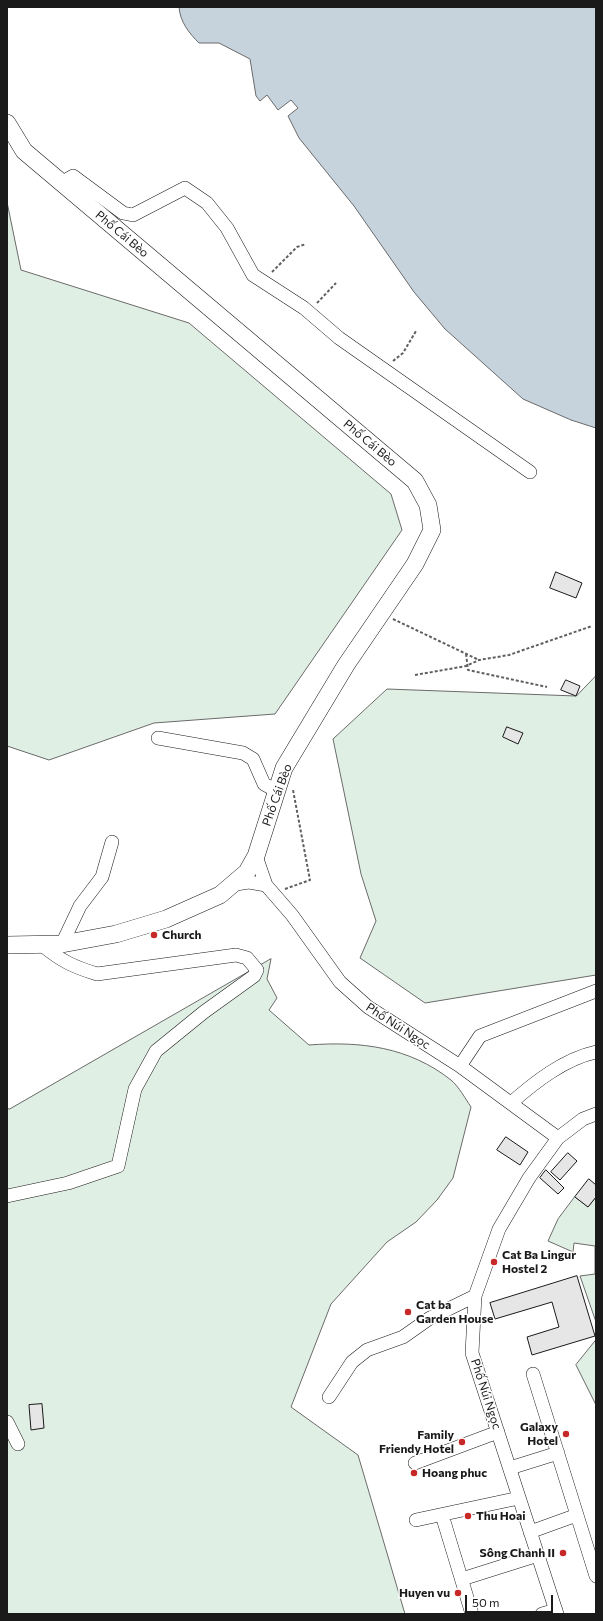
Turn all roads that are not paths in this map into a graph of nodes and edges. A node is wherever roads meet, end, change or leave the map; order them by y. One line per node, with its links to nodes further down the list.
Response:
1 (7, 123): 2 (main road, Phố Cái Bèo)
2 (61, 183): 3 (street); 5 (main road, Phố Cái Bèo)
3 (530, 472)
4 (158, 738): 5 (street)
5 (285, 789): 7 (main road, Phố Cái Bèo)
6 (112, 842): 10 (street)
7 (256, 856): 8 (main road, Phố Cái Bèo); 9 (street)
8 (236, 884): 9 (street); 10 (main road, Phố Cái Bèo)
9 (270, 889): 15 (street, Phố Núi Ngọc)
10 (62, 944): 12 (main road, Phố Cái Bèo)
11 (7, 945): 12 (main road, Phố Cái Bèo)
12 (42, 945): 19 (street)
13 (596, 991): 15 (street)
14 (596, 1052): 16 (street)
15 (460, 1066): 16 (street, Phố Núi Ngọc)
16 (511, 1103): 18 (street, Phố Núi Ngọc)
17 (596, 1114): 18 (street, Phố Núi Ngọc)
18 (558, 1138): 20 (street, Phố Núi Ngọc)
19 (7, 1196)
20 (475, 1296): 22 (street); 24 (street, Phố Núi Ngọc)
21 (533, 1374): 26 (street)
22 (328, 1397)
23 (7, 1422): 25 (street)
24 (498, 1432): 27 (street); 28 (street, Phố Núi Ngọc)
25 (18, 1444)
26 (558, 1453): 28 (street); 31 (street)
27 (415, 1463)
28 (510, 1468): 29 (street, Phố Núi Ngọc)
29 (520, 1498): 30 (street); 33 (street, Phố Núi Ngọc)
30 (442, 1515): 32 (street); 36 (street)
31 (577, 1515): 33 (street); 35 (street)
32 (416, 1520)
33 (530, 1532): 34 (street, Phố Núi Ngọc)
34 (538, 1555): 36 (street); 37 (street, Phố Núi Ngọc)
35 (596, 1576)
36 (462, 1579): 38 (street)
37 (556, 1612): 39 (street)
38 (472, 1614)
39 (542, 1614)

